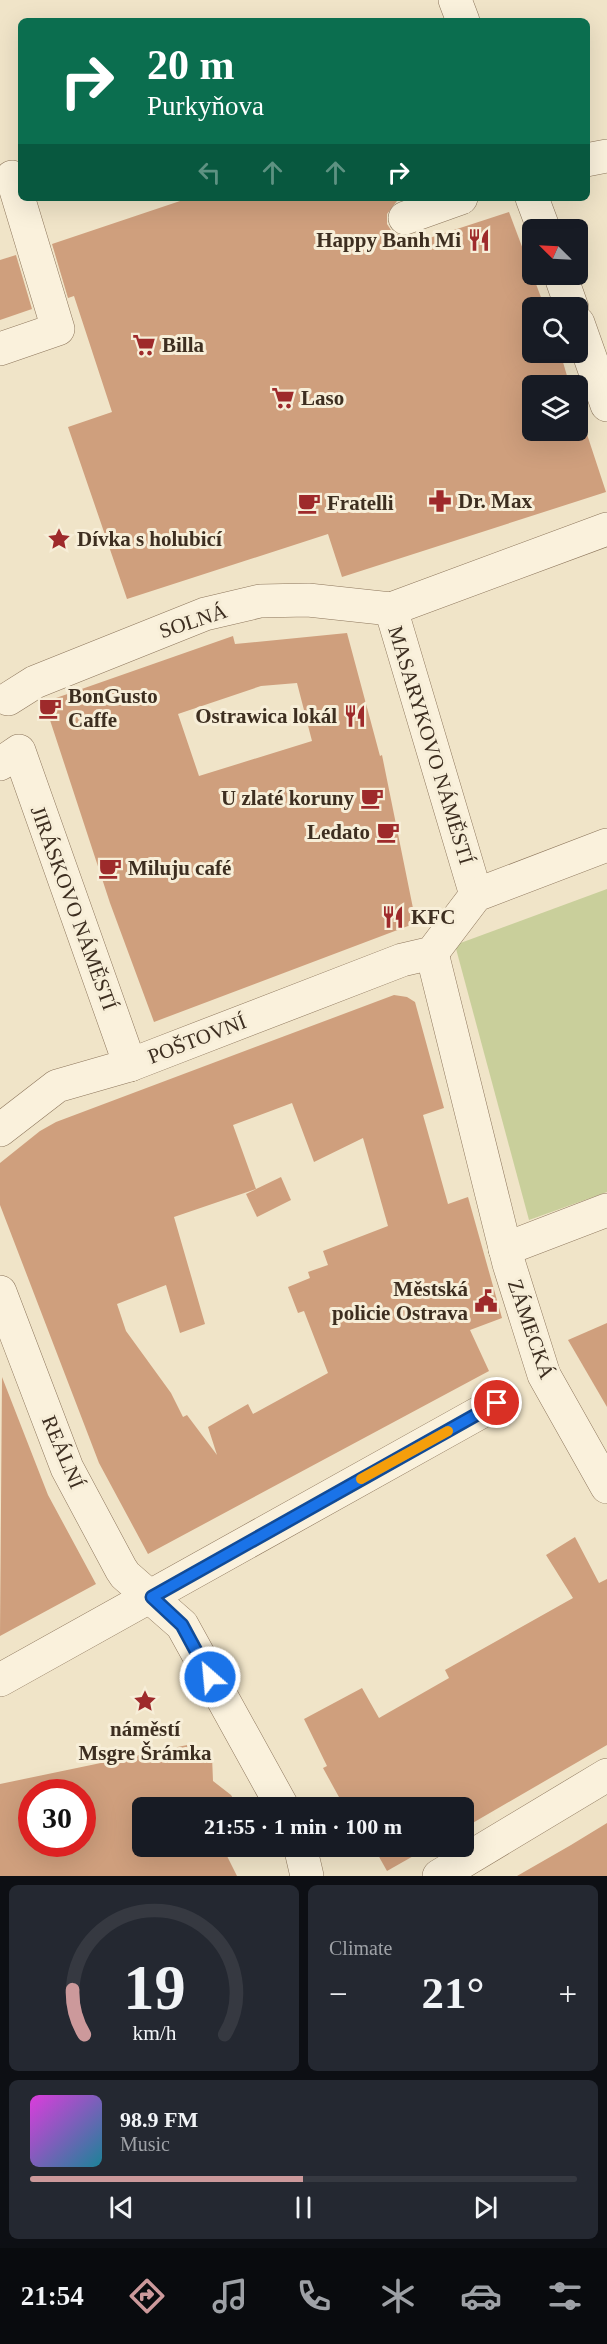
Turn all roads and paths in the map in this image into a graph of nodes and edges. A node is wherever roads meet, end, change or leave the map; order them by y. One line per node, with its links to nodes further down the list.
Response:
1 (455, 0): 2 (street)
2 (462, 18)
3 (607, 156): 4 (street)
4 (590, 159)
5 (12, 177): 6 (street)
6 (18, 197)
7 (19, 201): 12 (street)
8 (453, 201): 10 (street)
9 (533, 201): 11 (street)
10 (405, 218)
11 (540, 219)
12 (0, 349)
13 (588, 351): 14 (street)
14 (607, 405)
15 (607, 529): 16 (street, MASARYKOVO NÁMĚSTÍ)
16 (391, 609): 17 (street, SOLNÁ); 20 (street, MASARYKOVO NÁMĚSTÍ)
17 (3, 688): 18 (street, JIRÁSKOVO NÁMĚSTÍ)
18 (9, 757): 22 (street, JIRÁSKOVO NÁMĚSTÍ)
19 (607, 845): 20 (street, MASARYKOVO NÁMĚSTÍ)
20 (476, 895): 21 (street)
21 (417, 956): 22 (street, POŠTOVNÍ); 25 (street)
22 (130, 1065): 23 (street, POŠTOVNÍ)
23 (0, 1130)
24 (607, 1210): 25 (street)
25 (507, 1256): 28 (street, ZÁMECKÁ)
26 (0, 1292): 29 (street, REÁLNÍ)
27 (497, 1403): 29 (street)
28 (607, 1487)
29 (152, 1597): 30 (street); 32 (street)
30 (0, 1680)
31 (607, 1775): 35 (street)
32 (277, 1797)
33 (303, 1857): 34 (street)
34 (307, 1876)
35 (439, 1876)

